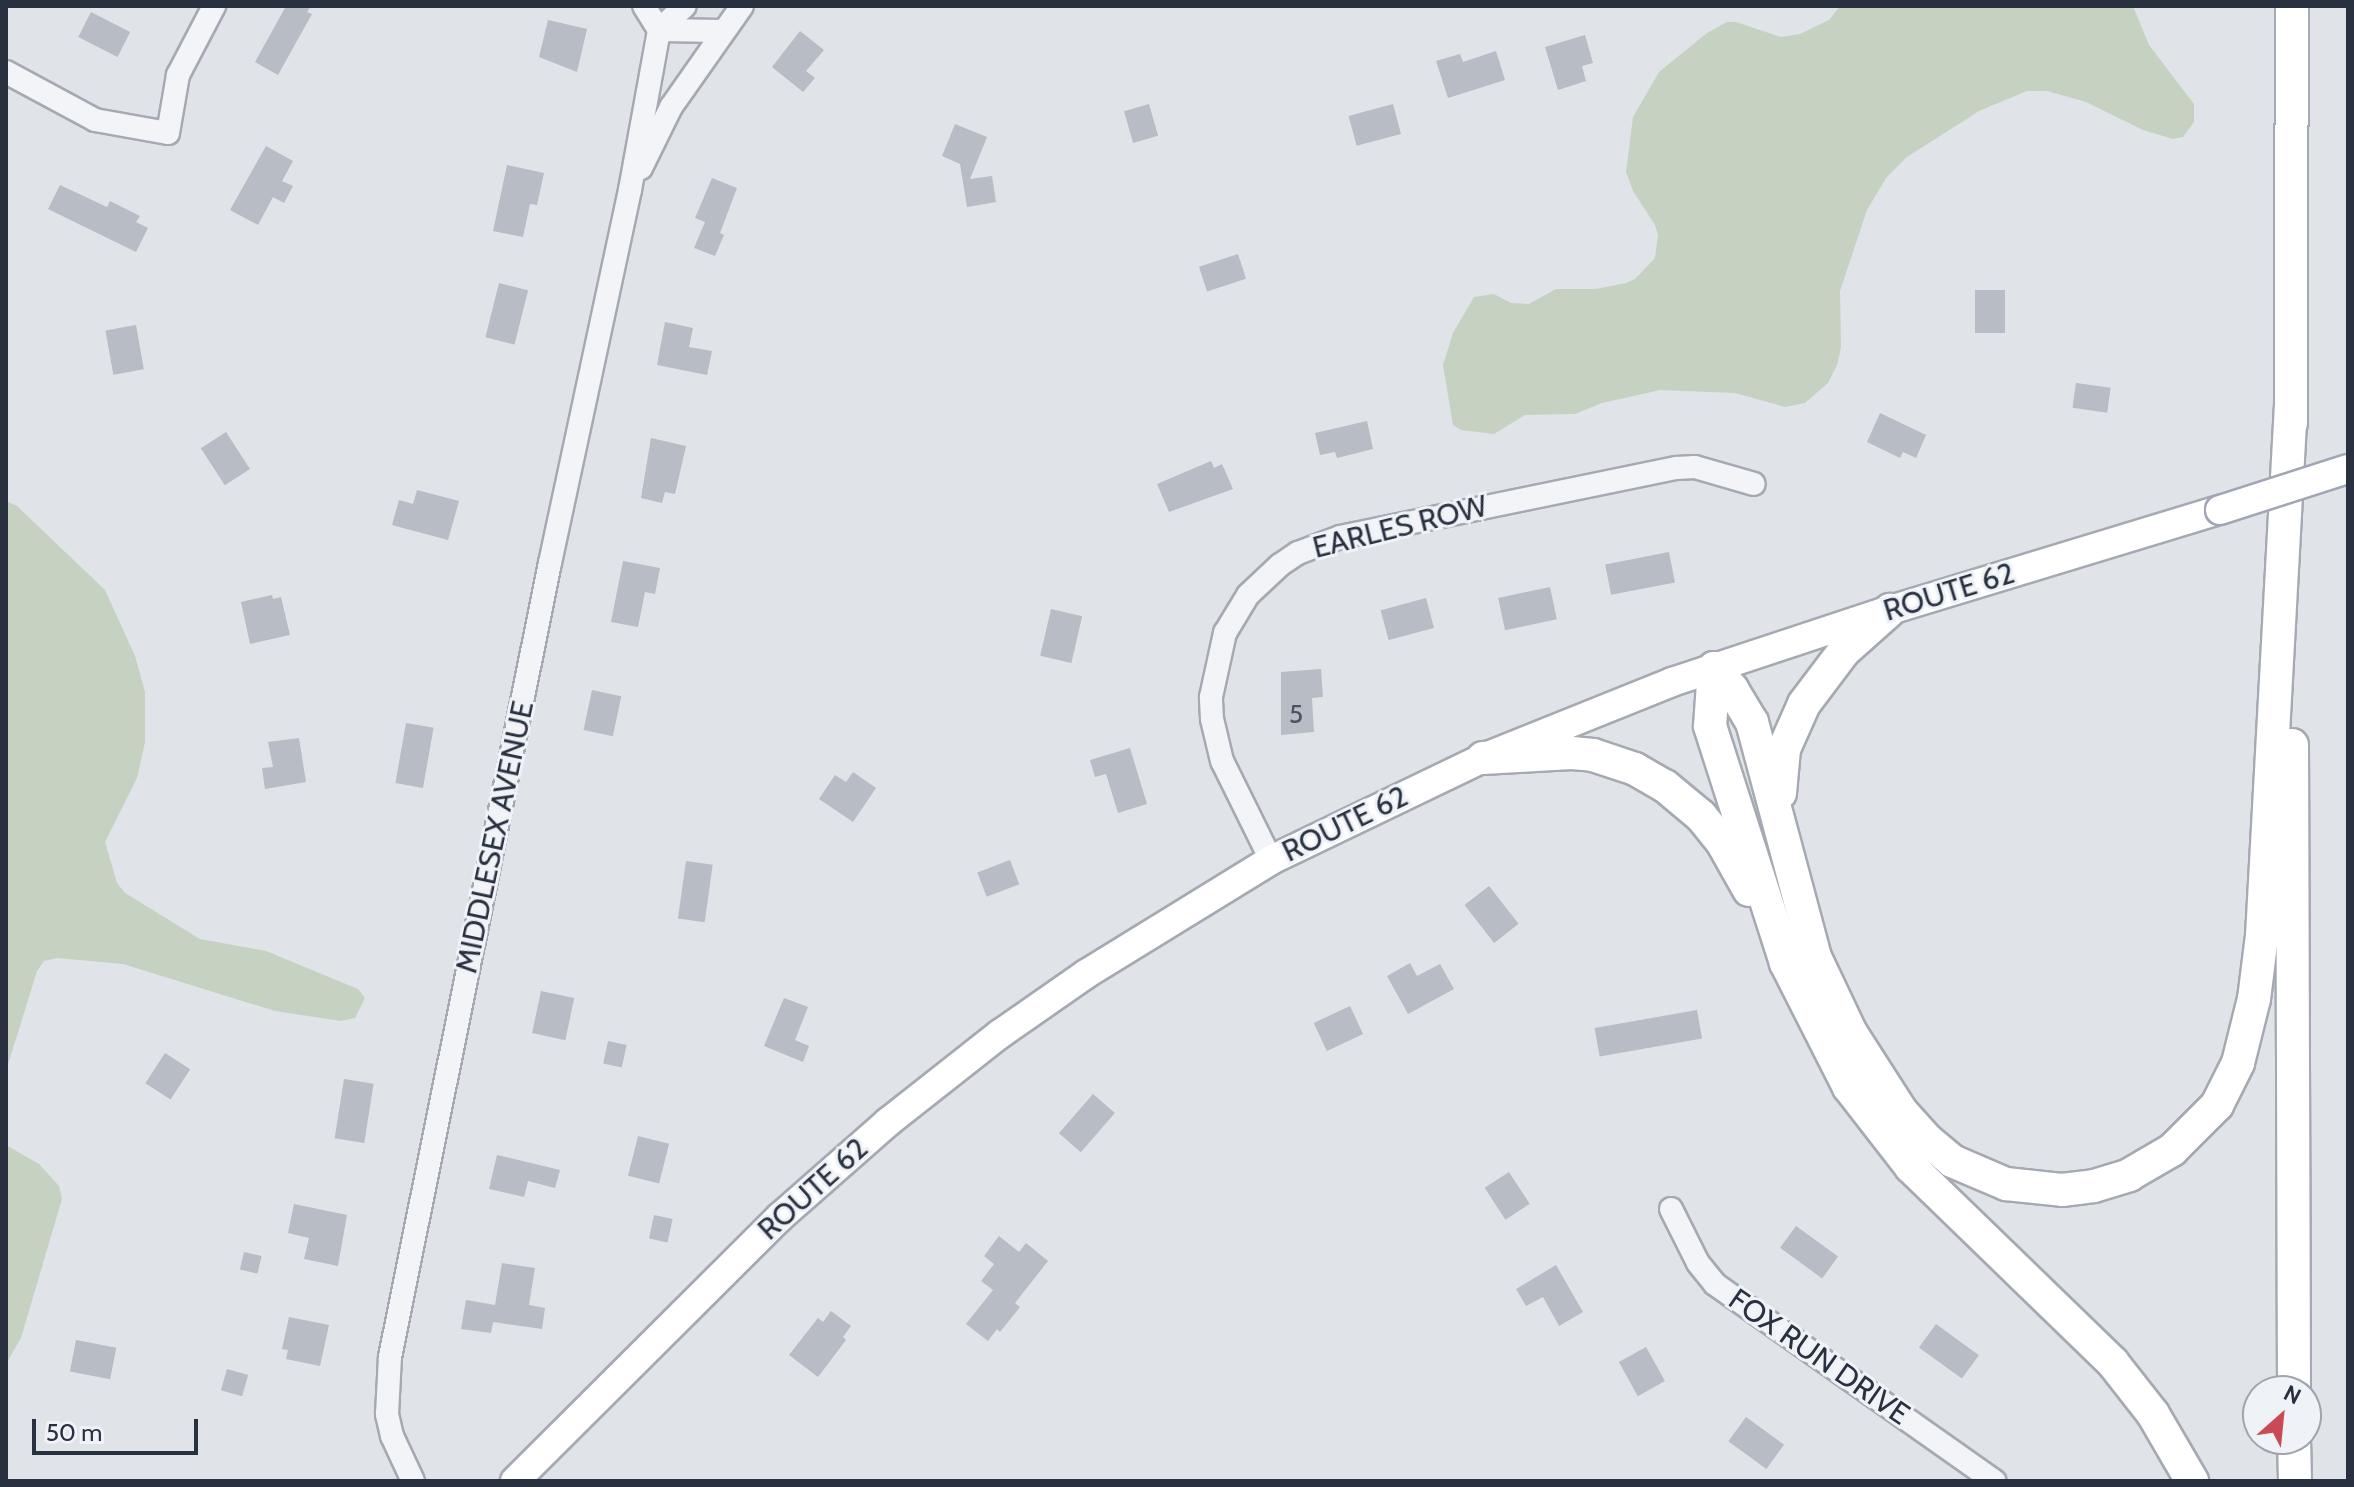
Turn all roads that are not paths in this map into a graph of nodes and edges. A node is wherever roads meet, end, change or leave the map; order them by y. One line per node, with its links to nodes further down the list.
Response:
1 (214, 6): 8 (street)
2 (644, 6): 6 (street)
3 (685, 6): 6 (street)
4 (742, 6): 7 (street, MIDDLESEX AVENUE)
5 (2292, 6): 10 (highway)
6 (659, 30): 7 (street); 9 (street, MIDDLESEX AVENUE)
7 (722, 31): 9 (street, MIDDLESEX AVENUE)
8 (6, 72)
9 (630, 190): 22 (street, MIDDLESEX AVENUE)
10 (2291, 404): 16 (highway); 20 (highway)
11 (2348, 469): 13 (main road, ROUTE 62, bridge)
12 (1754, 484): 17 (street, EARLES ROW)
13 (1890, 610): 14 (main road, ROUTE 62); 16 (highway)
14 (1714, 668): 15 (main road, ROUTE 62); 16 (highway); 18 (highway)
15 (1483, 758): 17 (main road, ROUTE 62); 18 (highway)
16 (1779, 812)
17 (1271, 860): 23 (main road, ROUTE 62)
18 (1786, 963): 25 (highway)
19 (1671, 1209): 24 (street, FOX RUN DRIVE)
20 (2294, 1375)
21 (2294, 1455): 26 (highway)
22 (413, 1481)
23 (515, 1481)
24 (1994, 1481)
25 (2192, 1481)
26 (2295, 1481)

